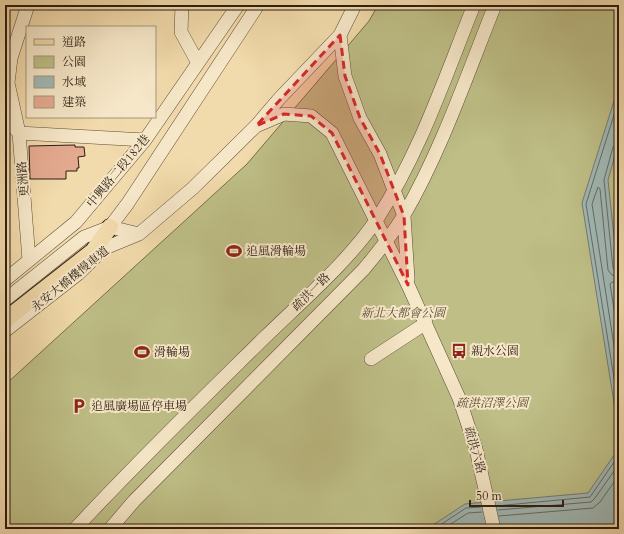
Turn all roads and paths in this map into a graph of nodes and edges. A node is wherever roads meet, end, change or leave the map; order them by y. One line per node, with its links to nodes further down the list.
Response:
1 (28, 5): 9 (street, 更洲路)
2 (182, 5): 10 (street)
3 (238, 5): 10 (street, 中興路二段182巷)
4 (258, 5): 18 (street)
5 (355, 5): 8 (street, 永安大橋機慢車道)
6 (474, 5): 15 (street, 疏洪一路)
7 (495, 5): 16 (street, 疏洪一路)
8 (340, 35): 12 (street, 永安大橋機慢車道); 15 (street)
9 (8, 57): 13 (street, 更洲路)
10 (198, 63): 14 (street, 中興路二段182巷)
11 (5, 118): 13 (street)
12 (256, 126): 17 (street, 疏洪六路); 19 (street, 永安大橋機慢車道)
13 (19, 133): 14 (street); 21 (street, 更洲路)
14 (145, 140): 21 (street, 中興路二段182巷)
15 (394, 190): 16 (street); 17 (street, 疏洪一路)
16 (404, 216): 20 (street, 疏洪一路); 23 (street, 疏洪六路)
17 (376, 220): 20 (street, 疏洪六路); 29 (street, 疏洪一路)
18 (110, 227): 19 (street); 24 (street); 25 (main road)
19 (139, 234): 27 (street, 永安大橋機慢車道)
20 (386, 241): 23 (street, 疏洪六路); 30 (street, 疏洪一路)
21 (29, 260): 22 (street, 中興路二段182巷)
22 (5, 280)
23 (408, 285): 26 (street, 疏洪六路)
24 (5, 300)
25 (5, 320)
26 (426, 323): 28 (street); 31 (street, 疏洪六路)
27 (5, 331)
28 (371, 359)
29 (75, 529)
30 (110, 529)
31 (494, 529)

